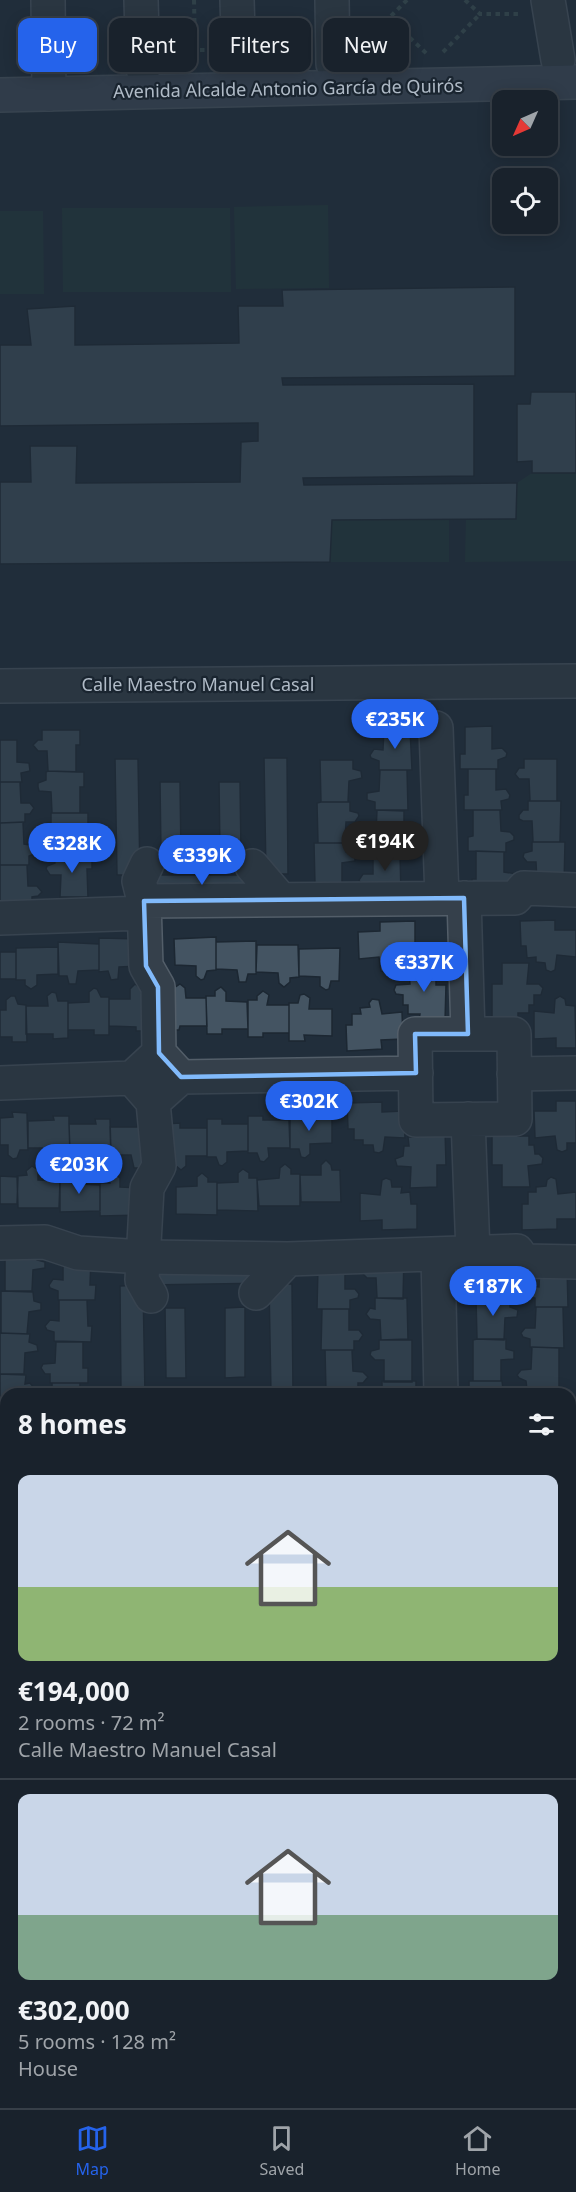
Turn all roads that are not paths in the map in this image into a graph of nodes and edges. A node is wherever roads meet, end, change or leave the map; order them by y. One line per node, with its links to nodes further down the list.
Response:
1 (48, 0): 10 (street)
2 (141, 0): 6 (street)
3 (237, 0): 7 (street)
4 (332, 0): 8 (street, Avenida Alcalde Antonio García de Quirós)
5 (548, 0): 9 (street, Avenida Alcalde Antonio García de Quirós)
6 (142, 18)
7 (237, 18)
8 (332, 18)
9 (567, 71): 10 (street, Avenida Alcalde Antonio García de Quirós)
10 (49, 93): 11 (street, Avenida Alcalde Antonio García de Quirós)
11 (0, 95)
12 (576, 681): 13 (street, Calle Maestro Manuel Casal)
13 (0, 686)
14 (436, 728): 18 (street)
15 (147, 864): 20 (street)
16 (252, 866): 19 (street)
17 (576, 890): 18 (street)
18 (453, 898): 19 (street); 22 (street)
19 (281, 900): 20 (street)
20 (144, 907): 21 (street); 23 (street)
21 (0, 918)
22 (468, 1034): 24 (street); 26 (street)
23 (159, 1053): 27 (street); 28 (street)
24 (416, 1072): 27 (street); 31 (street)
25 (576, 1073): 26 (street)
26 (514, 1074): 31 (street)
27 (181, 1077): 30 (street)
28 (132, 1078): 29 (street); 30 (street)
29 (0, 1083)
30 (153, 1102): 35 (street)
31 (468, 1119): 33 (street)
32 (0, 1242): 35 (street)
33 (473, 1252): 34 (street); 37 (street)
34 (438, 1254): 36 (street); 40 (street)
35 (144, 1257): 36 (street); 39 (street)
36 (288, 1259): 38 (street)
37 (576, 1262)
38 (256, 1293)
39 (151, 1296)
40 (441, 1388)

